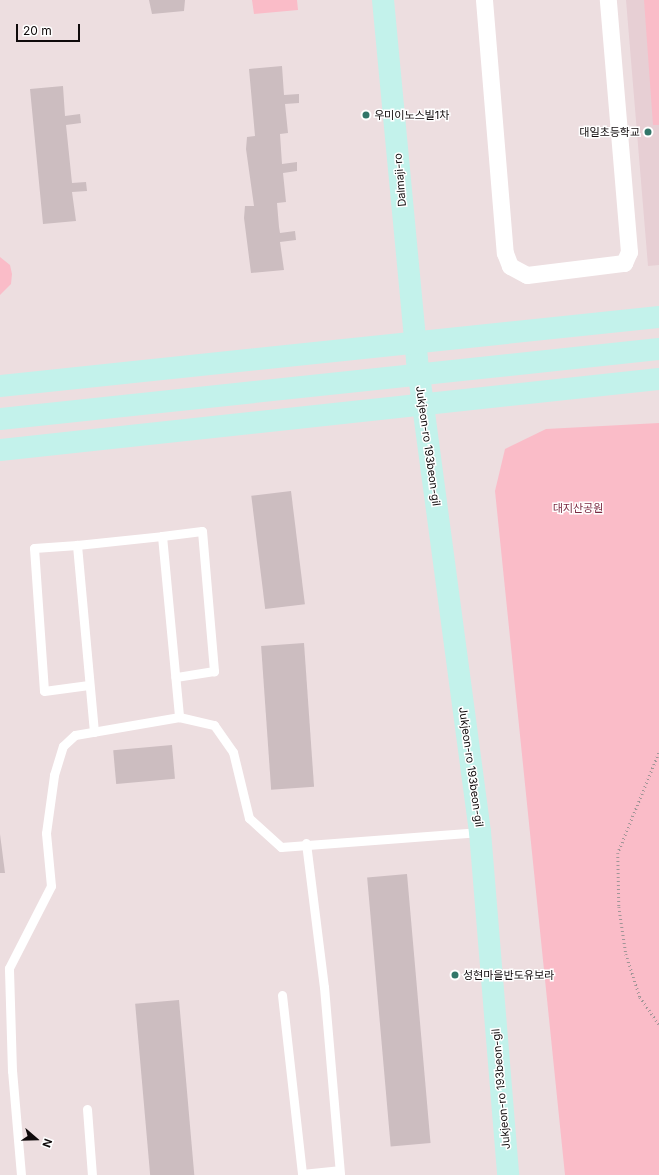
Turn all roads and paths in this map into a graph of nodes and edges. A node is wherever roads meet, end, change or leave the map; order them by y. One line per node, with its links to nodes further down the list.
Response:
1 (383, 0): 6 (main road, Dalmaji-ro)
2 (484, 0): 3 (street)
3 (608, 0)
4 (659, 317): 8 (main road)
5 (659, 349): 9 (main road)
6 (417, 360): 18 (main road, Jukjeon-ro 193beon-gil)
7 (659, 379): 10 (main road)
8 (0, 386)
9 (0, 419)
10 (0, 450)
11 (162, 536): 12 (lane); 13 (lane); 13 (lane)
12 (76, 545): 14 (lane); 14 (lane)
13 (175, 677): 15 (lane)
14 (89, 685): 16 (lane)
15 (179, 716): 16 (lane); 19 (lane)
16 (94, 732): 24 (lane)
17 (659, 753): 21 (path)
18 (480, 832): 19 (lane); 26 (main road, Jukjeon-ro 193beon-gil)
19 (306, 843): 23 (lane)
20 (282, 995): 23 (lane)
21 (659, 1024)
22 (87, 1109): 25 (lane)
23 (339, 1173)
24 (21, 1175)
25 (92, 1175)
26 (508, 1175)

